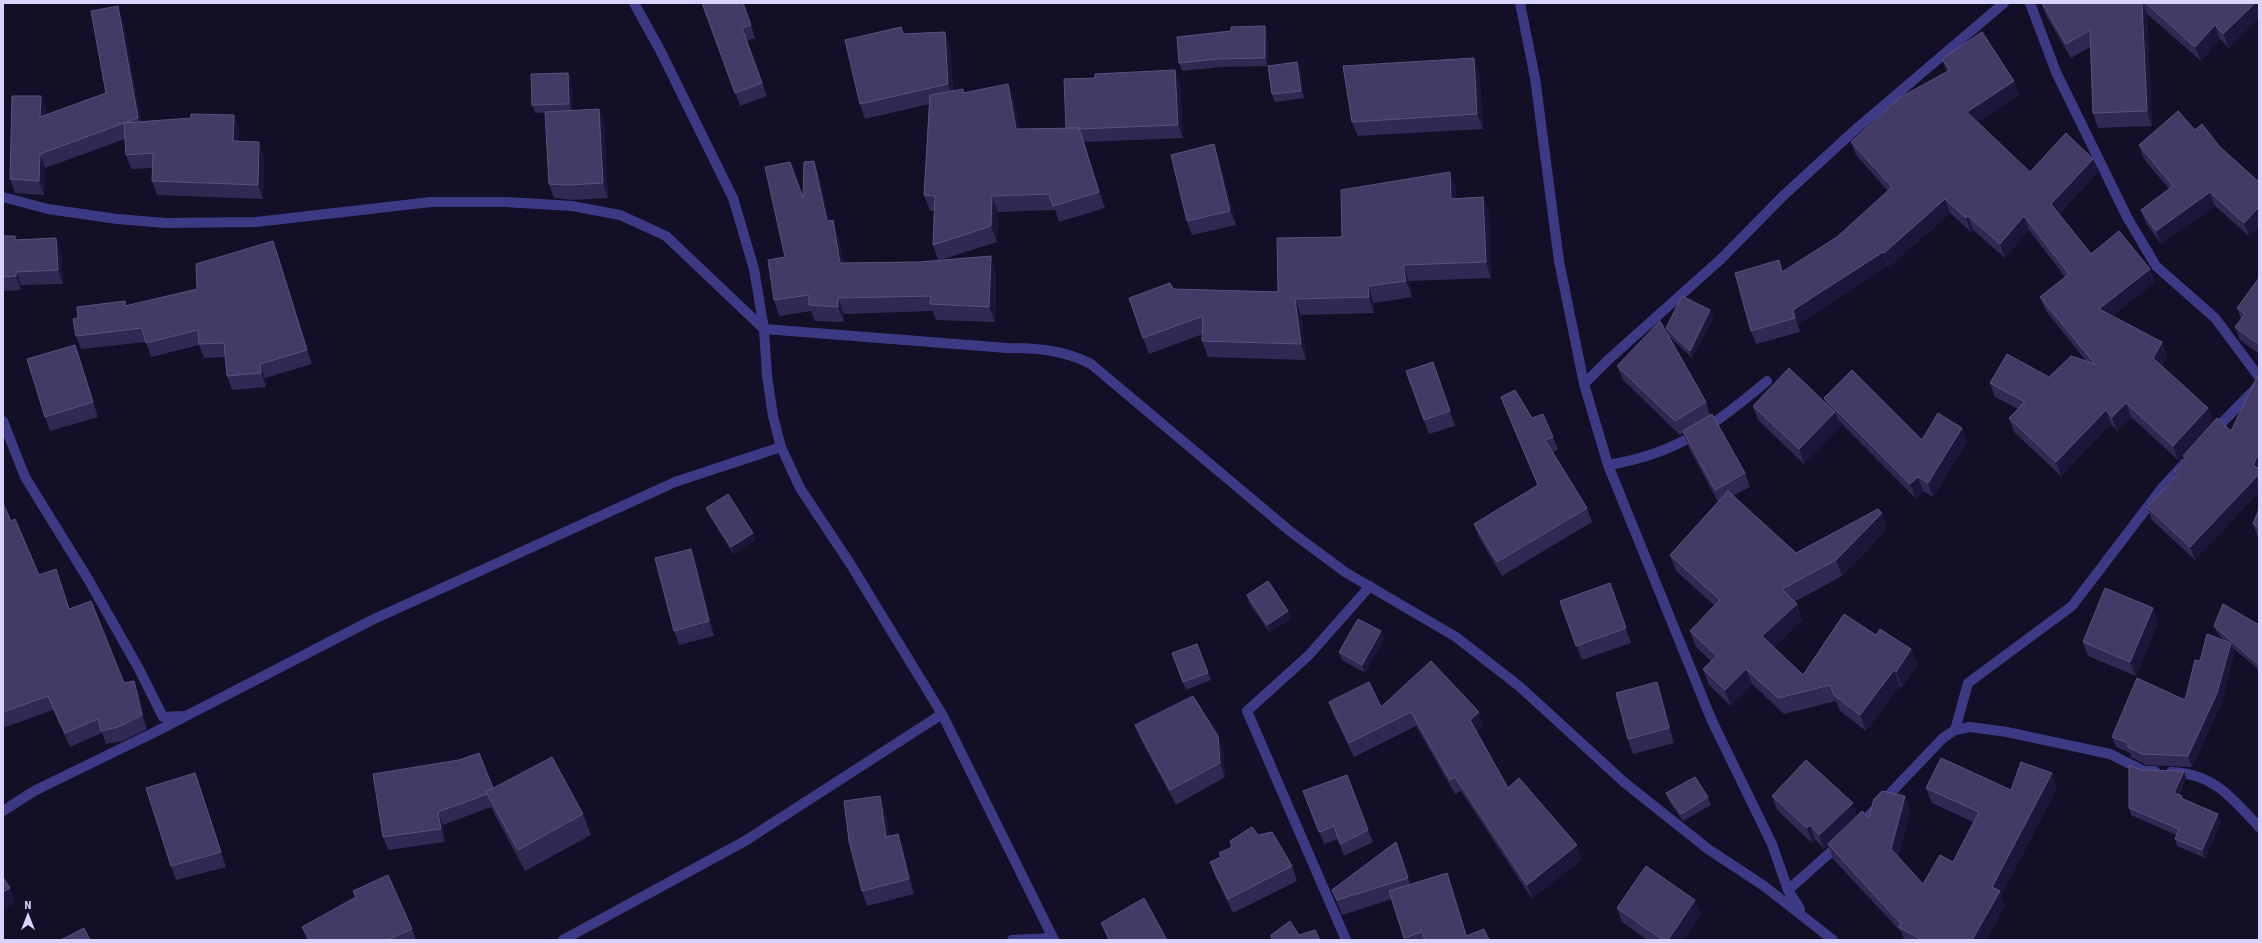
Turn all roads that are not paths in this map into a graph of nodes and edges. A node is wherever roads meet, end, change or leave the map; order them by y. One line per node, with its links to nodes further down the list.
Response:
1 (634, 3): 6 (street)
2 (1520, 3): 9 (street)
3 (2004, 3): 9 (street)
4 (2030, 3): 7 (street)
5 (3, 197): 6 (street)
6 (764, 329): 13 (street); 16 (street)
7 (2259, 377)
8 (1767, 381): 15 (street)
9 (1584, 384): 15 (street)
10 (2259, 385): 12 (street)
11 (3, 420): 18 (street)
12 (2208, 437)
13 (781, 447): 17 (street); 18 (street)
14 (2192, 454): 19 (street)
15 (1608, 465): 22 (street)
16 (1370, 586): 23 (street); 27 (street)
17 (942, 714): 24 (street); 25 (street)
18 (186, 716): 20 (street)
19 (1955, 730): 21 (street); 22 (street)
20 (3, 811)
21 (2259, 826)
22 (1788, 890): 23 (street)
23 (1803, 914): 28 (street)
24 (1053, 939): 26 (street)
25 (563, 940)
26 (1012, 940)
27 (1346, 940)
28 (1833, 940)

